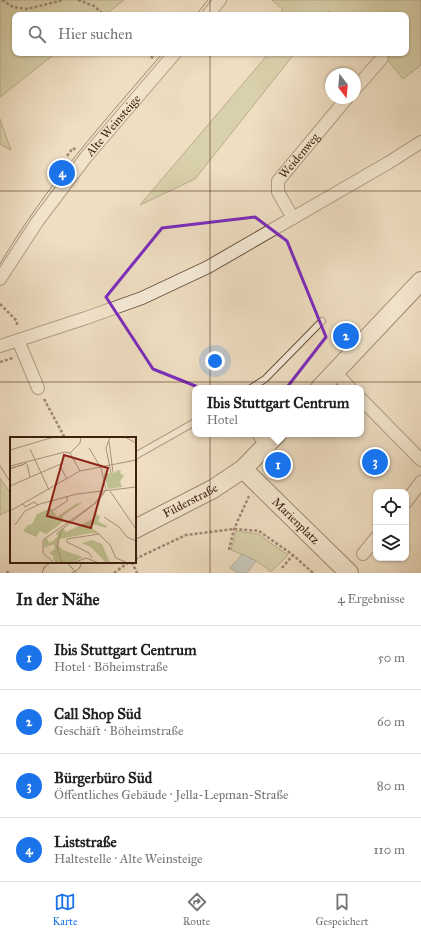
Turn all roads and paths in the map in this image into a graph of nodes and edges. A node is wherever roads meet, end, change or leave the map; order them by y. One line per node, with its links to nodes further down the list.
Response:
1 (2, 0): 2 (path)
2 (63, 0)
3 (78, 0): 5 (path)
4 (220, 0): 6 (street)
5 (101, 12)
6 (210, 12)
7 (172, 56): 13 (street, Alte Weinsteige)
8 (382, 58): 9 (street)
9 (361, 82)
10 (342, 104): 12 (street, Weidenweg)
11 (421, 142): 12 (street)
12 (293, 218): 18 (street)
13 (0, 279)
14 (421, 281): 20 (street)
15 (0, 304): 16 (path)
16 (17, 321)
17 (322, 321): 21 (lane)
18 (18, 340): 19 (street); 24 (street)
19 (0, 346)
20 (335, 372): 22 (street); 23 (street)
21 (256, 385)
22 (323, 385)
23 (347, 385)
24 (38, 388): 27 (path)
25 (364, 402): 31 (street)
26 (192, 424): 30 (lane)
27 (64, 437)
28 (270, 437): 29 (street, Filderstraße)
29 (260, 441): 32 (street, Filderstraße)
30 (136, 455)
31 (421, 460)
32 (243, 469): 33 (street, Marienplatz); 34 (street, Filderstraße)
33 (260, 485): 35 (path); 49 (street, Marienplatz)
34 (136, 528)
35 (234, 529): 37 (path); 39 (path); 40 (path)
36 (373, 542): 38 (street)
37 (229, 550)
38 (363, 554)
39 (293, 555): 44 (path); 48 (path)
40 (136, 558)
41 (70, 563): 45 (street)
42 (129, 563): 46 (path)
43 (132, 563): 47 (path)
44 (282, 568)
45 (52, 573)
46 (114, 573)
47 (138, 573)
48 (313, 573)
49 (349, 573)

